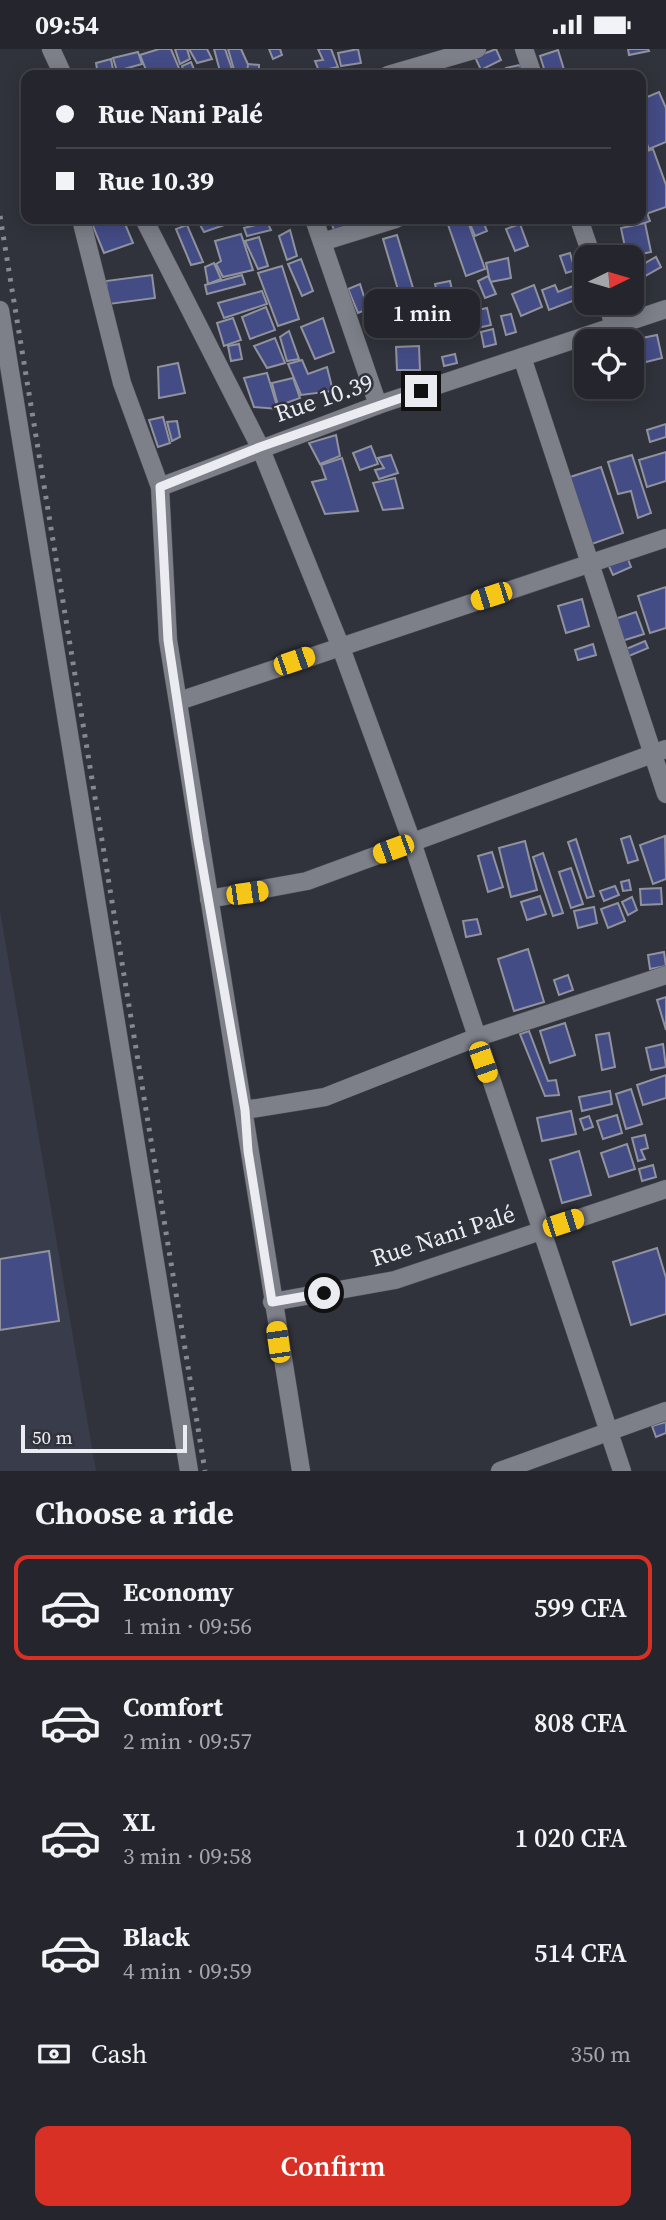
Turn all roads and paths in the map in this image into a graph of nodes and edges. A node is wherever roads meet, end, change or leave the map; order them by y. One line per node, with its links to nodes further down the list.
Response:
1 (51, 49): 4 (street)
2 (477, 49): 5 (street)
3 (524, 49): 6 (street)
4 (61, 70)
5 (405, 70)
6 (531, 70)
7 (83, 224): 21 (street)
8 (147, 224): 20 (street)
9 (316, 224): 12 (street)
10 (380, 224): 12 (street)
11 (581, 224): 13 (street)
12 (322, 242): 19 (street)
13 (588, 245)
14 (666, 309): 17 (street, Rue 10.39)
15 (0, 310): 38 (street)
16 (611, 315): 17 (street)
17 (614, 326): 18 (street, Rue 10.39)
18 (522, 357): 19 (street, Rue 10.39); 23 (street)
19 (378, 405): 20 (street, Rue 10.39)
20 (260, 447): 21 (street, Rue 10.39); 24 (street)
21 (160, 487): 25 (street)
22 (666, 538): 23 (street)
23 (592, 563): 24 (street); 26 (street)
24 (340, 645): 25 (street); 28 (street)
25 (178, 701): 29 (street)
26 (659, 752): 27 (street); 28 (street)
27 (666, 794)
28 (412, 842): 29 (street); 31 (street)
29 (209, 899): 32 (street)
30 (666, 975): 31 (street)
31 (475, 1038): 32 (street); 34 (street)
32 (245, 1110): 35 (street)
33 (666, 1189): 34 (street, Rue Nani Palé)
34 (540, 1230): 35 (street, Rue Nani Palé); 37 (street)
35 (272, 1302): 39 (street)
36 (666, 1411): 37 (street)
37 (608, 1430): 40 (street); 41 (street)
38 (189, 1471)
39 (301, 1471)
40 (500, 1471)
41 (622, 1471)

